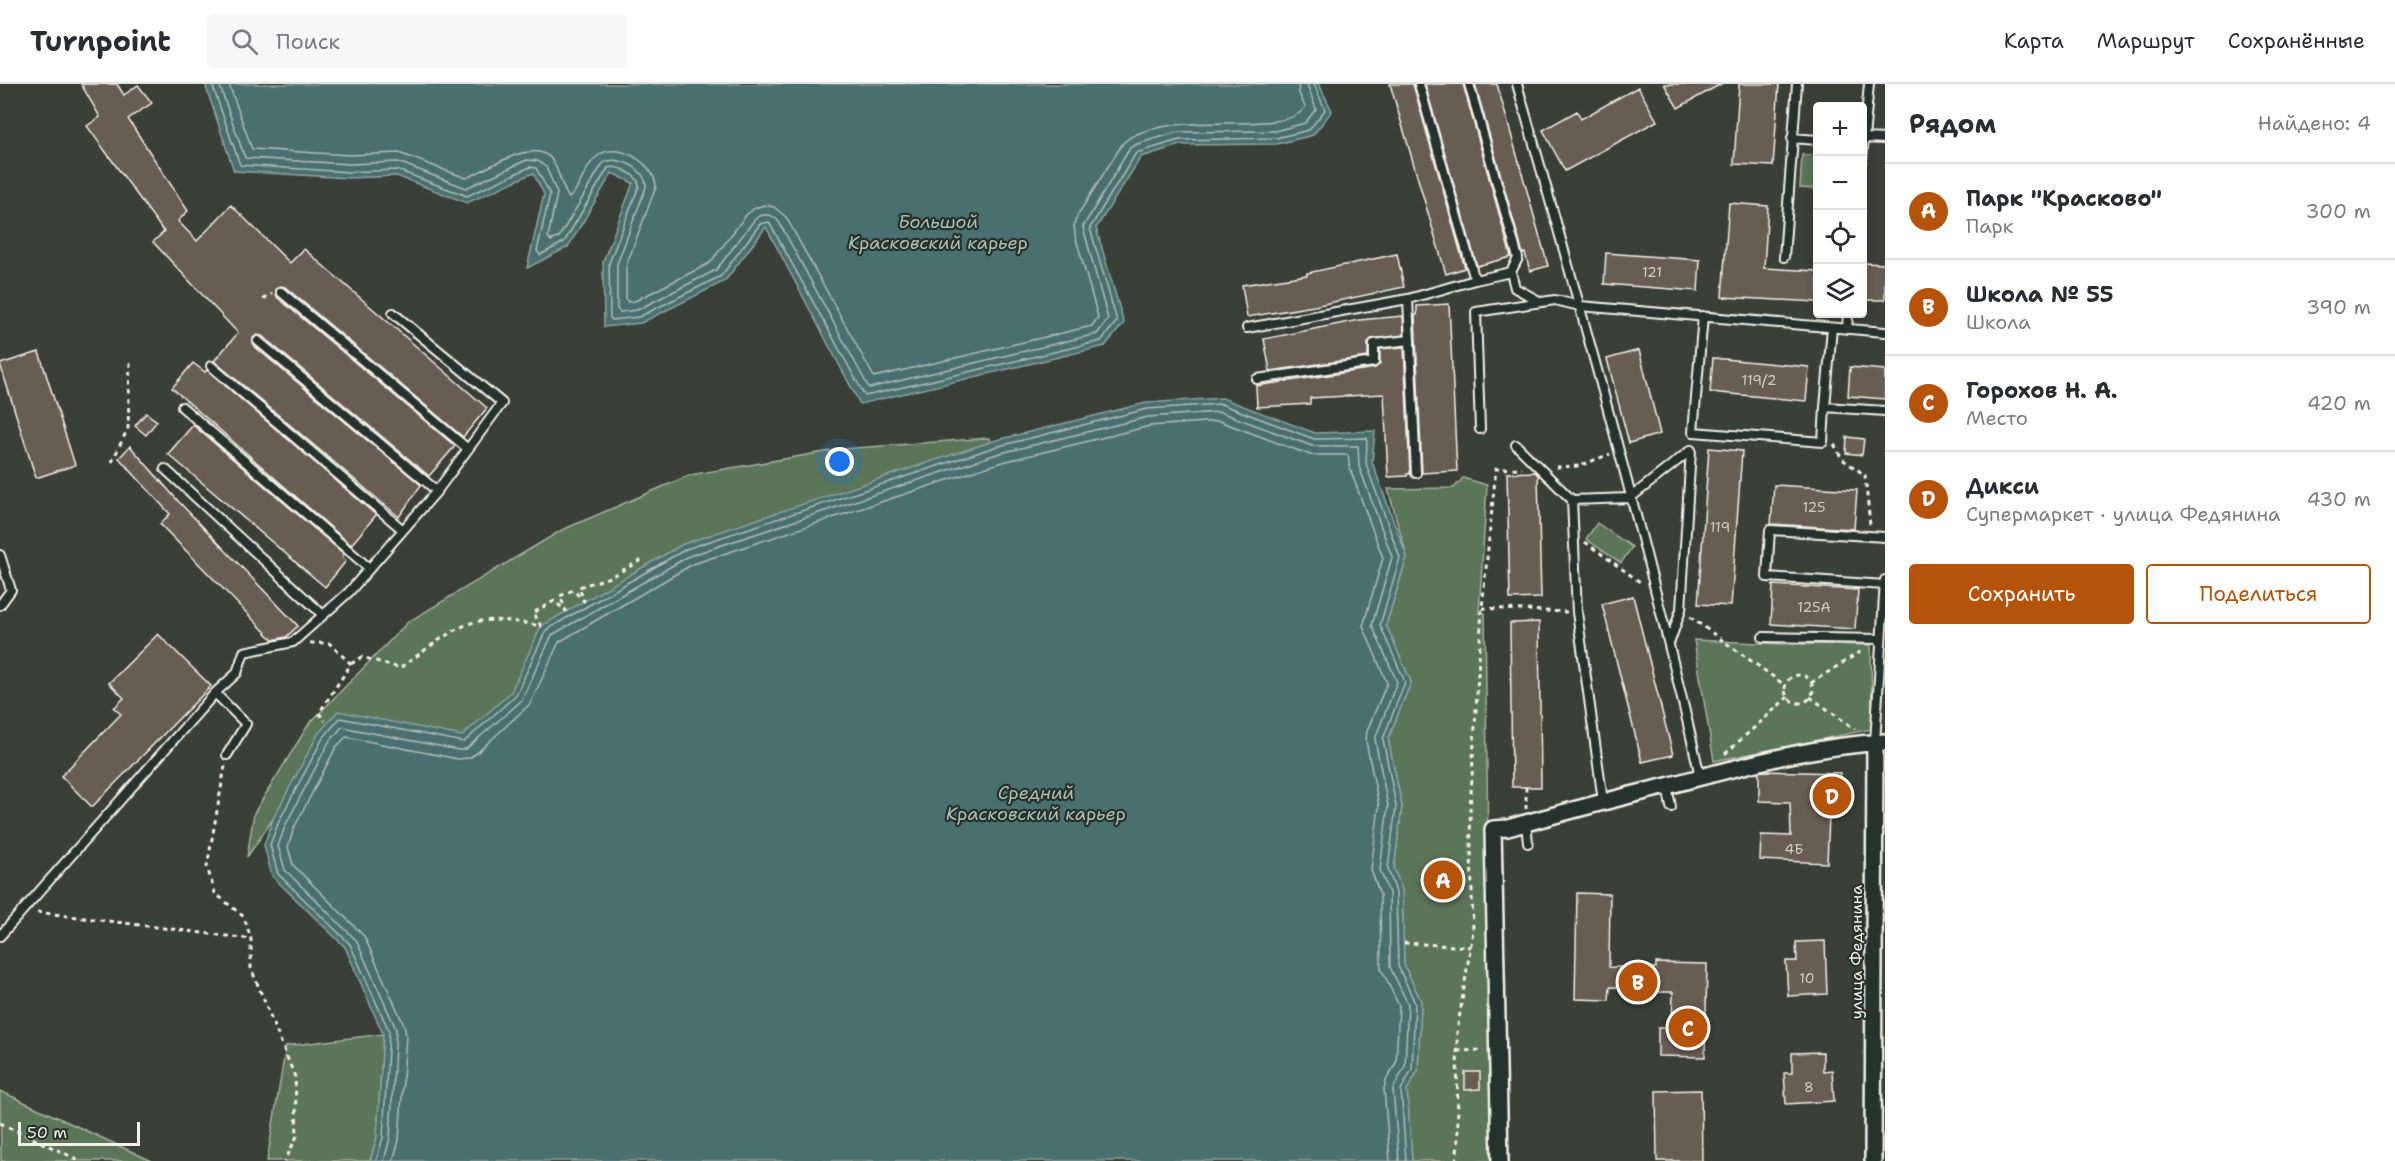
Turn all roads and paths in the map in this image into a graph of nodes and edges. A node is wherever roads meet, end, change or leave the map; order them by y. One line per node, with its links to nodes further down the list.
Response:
1 (1419, 84): 13 (lane)
2 (1469, 84): 12 (lane)
3 (1517, 84): 17 (lane)
4 (1797, 84): 7 (lane)
5 (1869, 84): 6 (lane)
6 (1867, 107)
7 (1792, 138): 9 (lane); 11 (lane)
8 (1885, 139): 10 (lane)
9 (1813, 140)
10 (1867, 141)
11 (1784, 257)
12 (1511, 272): 13 (lane); 16 (lane)
13 (1475, 280): 15 (lane)
14 (281, 292): 36 (lane)
15 (1408, 299): 21 (lane); 25 (lane)
16 (1541, 302): 17 (lane); 33 (lane)
17 (1580, 306): 19 (lane); 37 (lane)
18 (393, 313): 36 (lane)
19 (1702, 316): 22 (lane); 31 (lane)
20 (1848, 318): 23 (lane)
21 (1247, 328)
22 (1832, 328): 23 (lane); 31 (lane)
23 (1847, 329): 24 (lane)
24 (1885, 332)
25 (1410, 340): 29 (lane); 41 (lane)
26 (258, 341): 42 (lane)
27 (130, 363): 38 (path)
28 (211, 366): 45 (lane)
29 (1257, 379)
30 (182, 407): 50 (lane)
31 (1826, 407): 32 (lane)
32 (1885, 411)
33 (1480, 429)
34 (1832, 441): 46 (path)
35 (1516, 445): 39 (lane)
36 (468, 449): 42 (lane)
37 (1617, 450): 39 (path); 43 (lane)
38 (112, 462)
39 (1540, 468): 44 (lane); 54 (path)
40 (165, 469): 56 (lane)
41 (1416, 473)
42 (437, 491): 45 (lane)
43 (1630, 498): 44 (lane); 59 (lane); 59 (lane)
44 (1572, 500): 55 (lane)
45 (402, 530): 50 (lane)
46 (1871, 536): 47 (lane); 52 (lane)
47 (1885, 537)
48 (0, 555): 53 (lane)
49 (642, 560): 61 (path)
50 (369, 568): 56 (lane)
51 (1885, 580): 52 (lane, улица Федянина)
52 (1885, 585): 58 (lane, улица Федянина)
53 (0, 605)
54 (1482, 608): 55 (path); 80 (path)
55 (1577, 612): 72 (lane)
56 (323, 615): 60 (lane)
57 (1763, 637): 58 (lane)
58 (1881, 639): 62 (path); 67 (lane, улица Федянина)
59 (1670, 641): 69 (lane)
60 (293, 642): 61 (path); 63 (lane)
61 (351, 664): 66 (path)
62 (1811, 683): 64 (path); 65 (path)
63 (215, 693): 68 (lane); 76 (lane)
64 (1788, 697): 65 (path); 69 (path)
65 (1810, 697): 67 (path)
66 (325, 721)
67 (1880, 742): 69 (street); 88 (street, улица Федянина)
68 (227, 755): 78 (path)
69 (1701, 776): 70 (street)
70 (1667, 786): 72 (street); 73 (lane)
71 (1526, 787): 74 (path)
72 (1603, 801): 74 (street)
73 (1671, 807)
74 (1526, 818): 75 (lane); 81 (street)
75 (1528, 843)
76 (23, 910): 77 (lane); 78 (path)
77 (0, 936)
78 (251, 939): 85 (path)
79 (1404, 944): 80 (path)
80 (1471, 947): 82 (path)
81 (1498, 1050): 82 (path); 87 (street)
82 (1457, 1051): 86 (path)
83 (0, 1124): 84 (path)
84 (81, 1161)
85 (285, 1161)
86 (1456, 1161)
87 (1500, 1161)
88 (1873, 1161)

